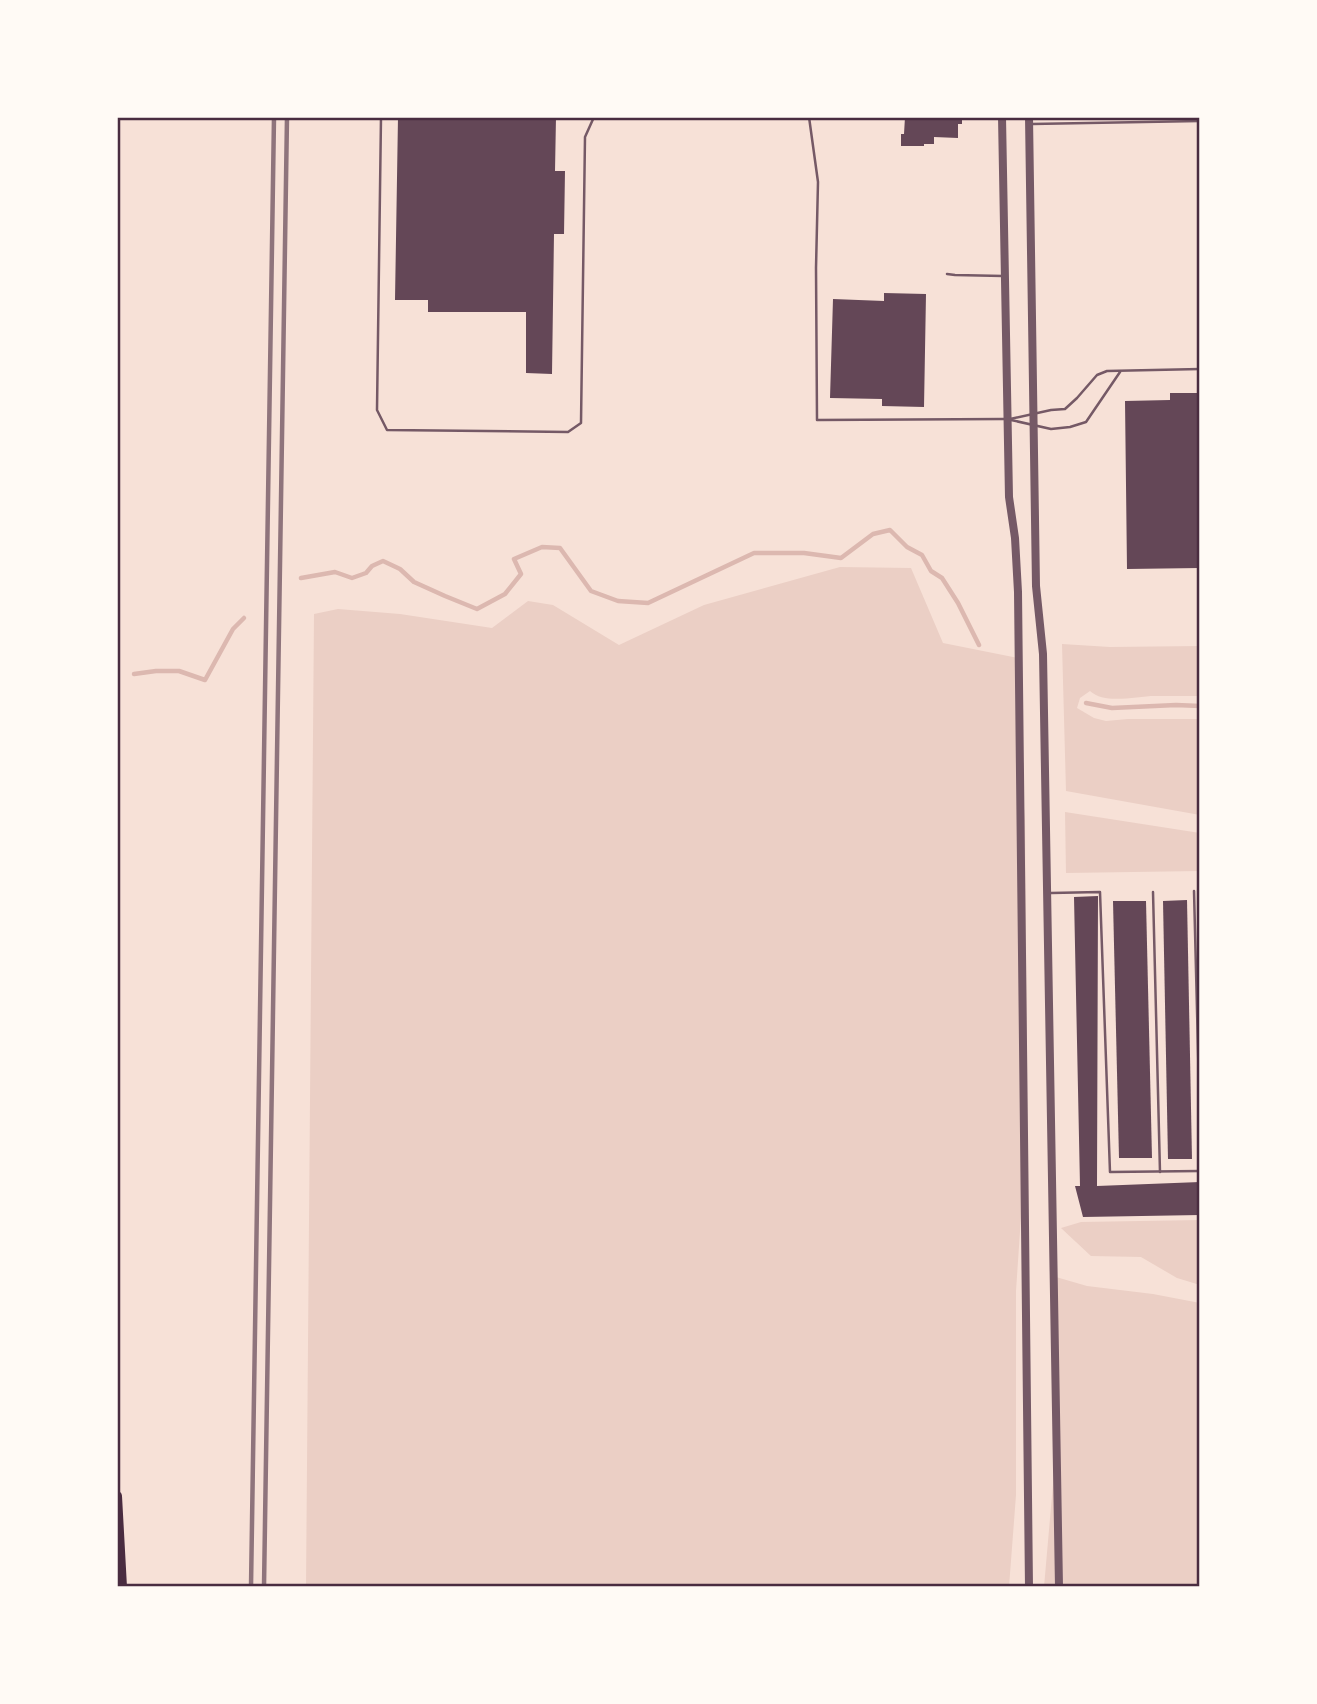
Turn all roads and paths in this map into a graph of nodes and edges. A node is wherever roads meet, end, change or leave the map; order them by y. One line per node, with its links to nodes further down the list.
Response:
1 (381, 117): 2 (lane)
2 (593, 117)
3 (809, 117): 12 (lane)
4 (1002, 117): 8 (street)
5 (1029, 120): 6 (lane); 11 (street)
6 (1200, 121)
7 (947, 274): 8 (lane)
8 (1006, 276): 12 (street)
9 (1200, 369): 10 (lane)
10 (1121, 370): 11 (lane); 13 (lane)
11 (1033, 414): 12 (lane); 13 (street)
12 (1008, 419): 13 (lane); 22 (street)
13 (1033, 425): 16 (street)
14 (1153, 891): 19 (lane)
15 (1194, 891): 17 (lane)
16 (1048, 893): 19 (lane); 23 (street)
17 (1200, 1128)
18 (1200, 1171): 19 (lane)
19 (1160, 1172)
20 (117, 1496): 21 (highway)
21 (122, 1587)
22 (1029, 1587)
23 (1059, 1587)

